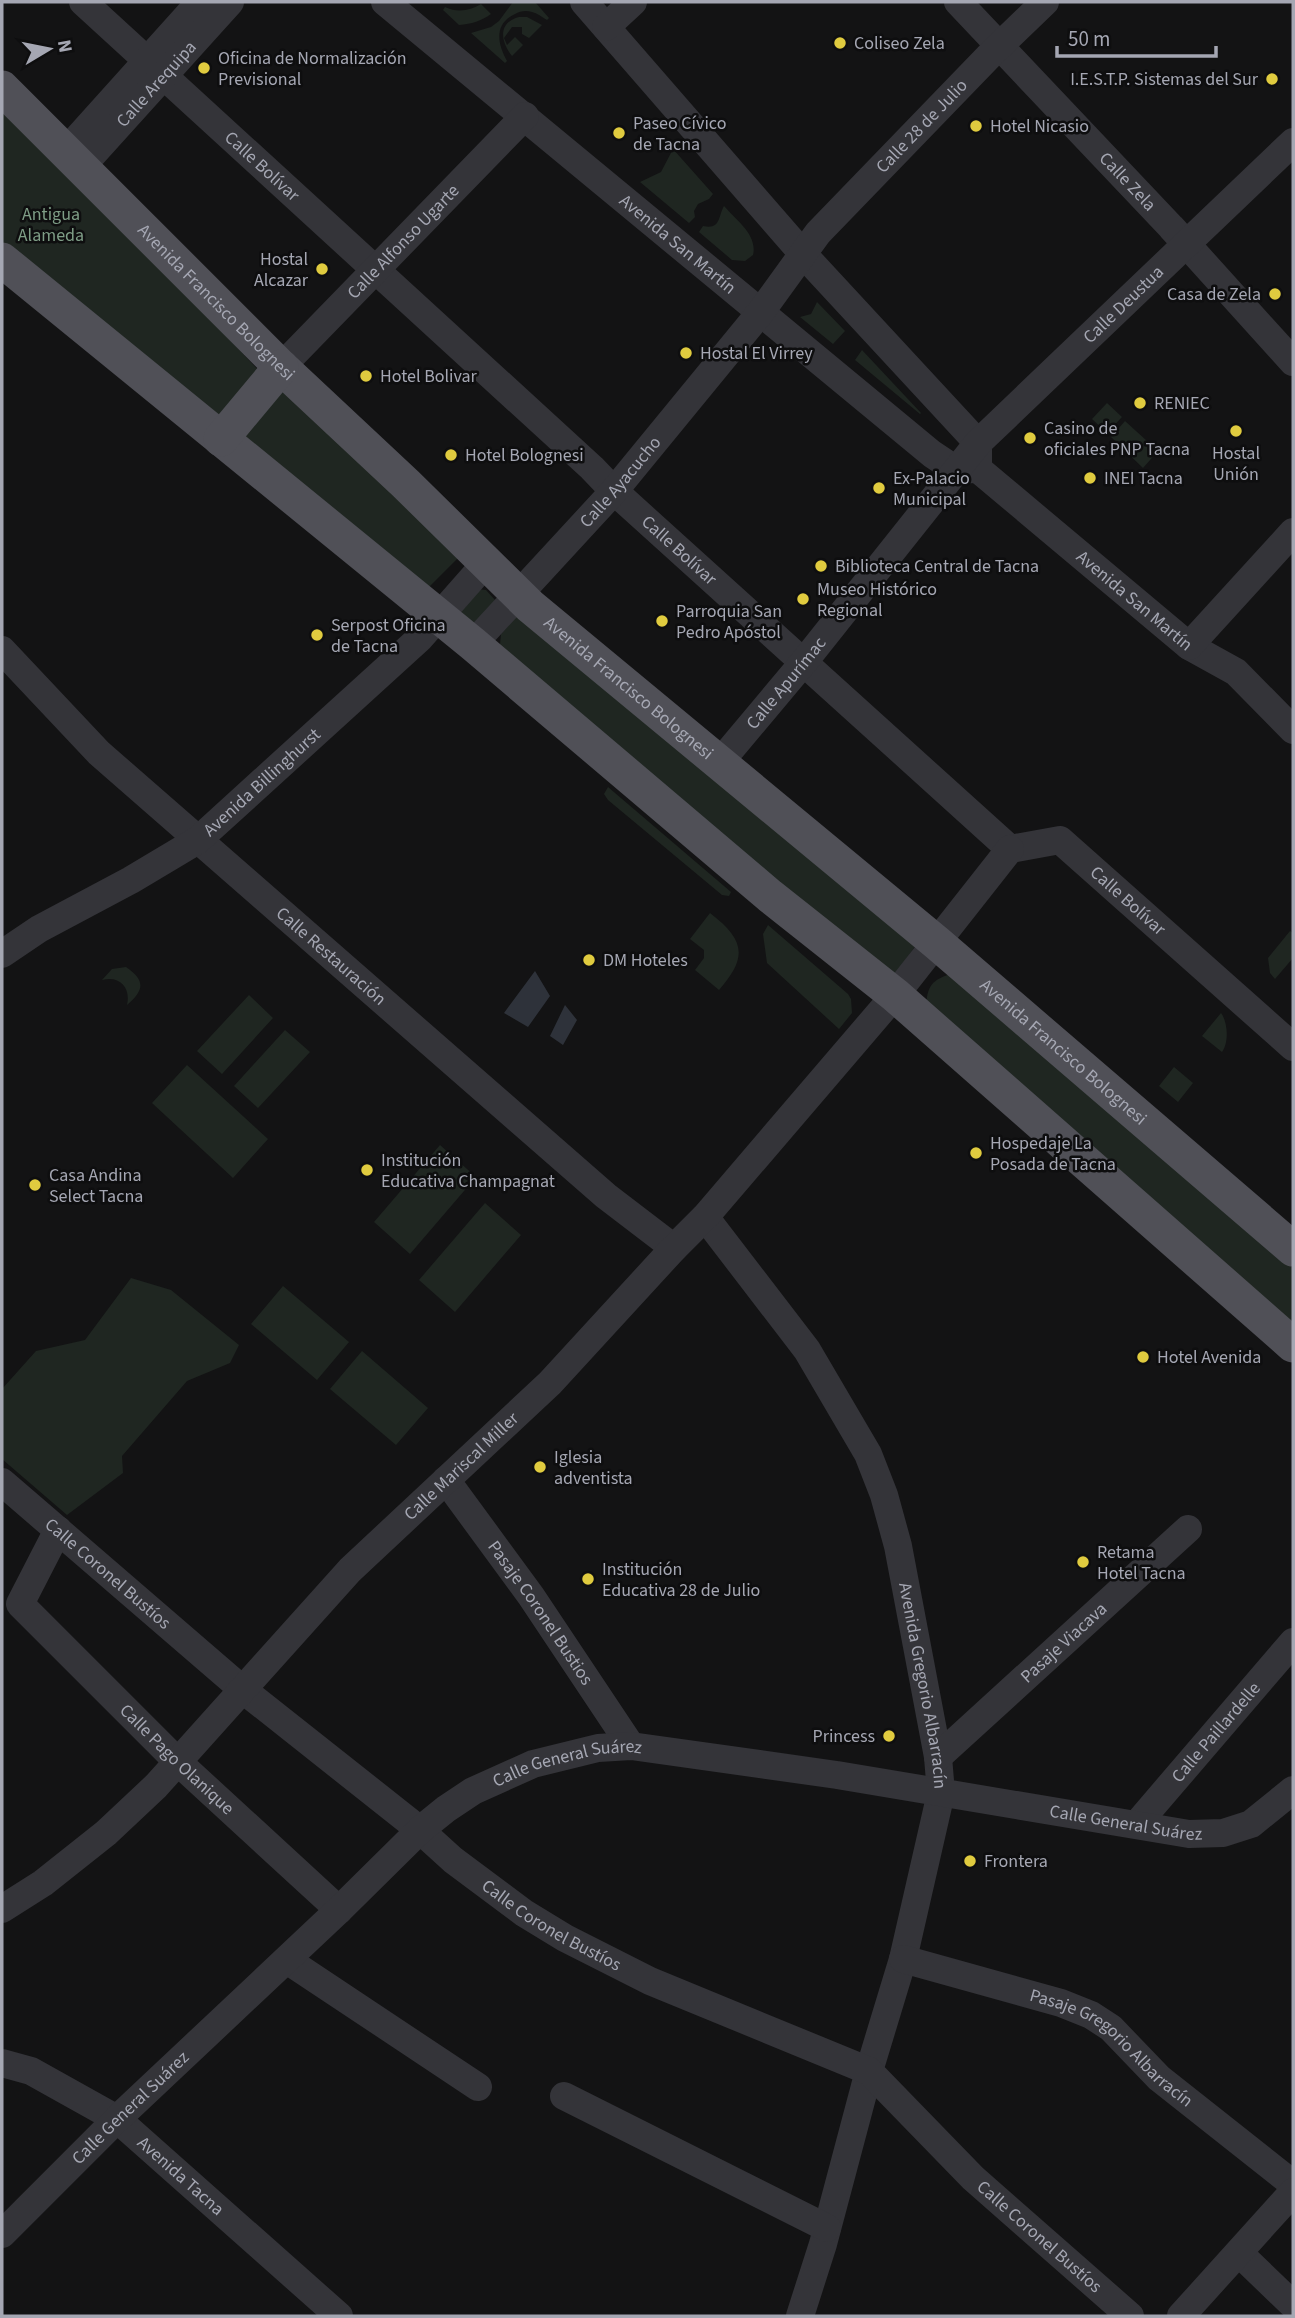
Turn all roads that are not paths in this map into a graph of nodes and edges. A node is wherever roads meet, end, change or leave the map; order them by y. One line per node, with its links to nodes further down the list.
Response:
1 (83, 2): 11 (street, Calle Bolívar)
2 (200, 2): 11 (street, Calle Arequipa)
3 (230, 2): 11 (street, Calle Arequipa)
4 (385, 2): 13 (street, Avenida San Martín)
5 (584, 2): 9 (street, Avenida San Martín)
6 (633, 2): 9 (street)
7 (958, 2): 10 (street, Calle Zela)
8 (1045, 2): 10 (street, Calle 28 de Julio)
9 (606, 27): 17 (street, Avenida San Martín)
10 (999, 46): 16 (street, Calle Zela); 17 (street, Calle 28 de Julio)
11 (155, 69): 15 (street, Calle Arequipa); 19 (street, Calle Bolívar)
12 (2, 88): 15 (main road, Avenida Francisco Bolognesi)
13 (525, 116): 19 (street, Calle Alfonso Ugarte); 20 (street, Avenida San Martín)
14 (1293, 142): 16 (street, Calle Deustua)
15 (73, 160): 22 (main road, Avenida Francisco Bolognesi)
16 (1187, 245): 21 (street, Calle Zela); 24 (street, Calle Deustua)
17 (803, 254): 20 (street, Calle 28 de Julio); 24 (street, Avenida San Martín)
18 (2, 260): 23 (main road)
19 (375, 269): 22 (street, Calle Alfonso Ugarte); 25 (street, Calle Bolívar)
20 (760, 313): 24 (street, Avenida San Martín); 25 (street, Calle Ayacucho)
21 (1293, 362)
22 (281, 367): 23 (main road); 27 (main road, Avenida Francisco Bolognesi)
23 (221, 439): 29 (main road)
24 (971, 461): 31 (street, Avenida San Martín); 33 (street, Calle Apurímac)
25 (614, 491): 28 (street, Calle Ayacucho); 33 (street, Calle Bolívar)
26 (1293, 532): 31 (street)
27 (485, 564): 28 (main road, Avenida Francisco Bolognesi); 29 (street, Avenida Billinghurst)
28 (518, 596): 30 (street, Calle Ayacucho); 35 (main road, Avenida Francisco Bolognesi)
29 (438, 618): 30 (main road); 36 (street, Avenida Billinghurst)
30 (473, 644): 40 (main road)
31 (1188, 646): 34 (street, Avenida San Martín)
32 (2, 650): 36 (street, Calle Restauración)
33 (803, 663): 35 (street, Calle Apurímac); 37 (street, Calle Bolívar)
34 (1293, 730)
35 (720, 762): 38 (main road, Avenida Francisco Bolognesi)
36 (198, 841): 39 (street, Avenida Billinghurst); 44 (street, Calle Restauración)
37 (1010, 849): 38 (street, Calle Mariscal Miller); 41 (street, Calle Bolívar)
38 (937, 943): 40 (street, Calle Mariscal Miller); 43 (main road, Avenida Francisco Bolognesi)
39 (2, 954)
40 (895, 995): 42 (street, Calle Mariscal Miller); 45 (main road)
41 (1293, 1047)
42 (705, 1217): 44 (street, Calle Mariscal Miller); 53 (street, Avenida Gregorio Albarracín)
43 (1292, 1247)
44 (674, 1248): 46 (street, Calle Mariscal Miller)
45 (1293, 1345)
46 (446, 1480): 51 (street, Calle Mariscal Miller); 52 (street, Pasaje Coronel Bustios)
47 (2, 1482): 49 (street, Calle Coronel Bustíos)
48 (1188, 1528): 53 (street, Pasaje Viacava)
49 (58, 1530): 51 (street, Calle Coronel Bustíos); 54 (street, Calle Pago Olanique)
50 (1293, 1642): 57 (street, Calle Paillardelle)
51 (242, 1689): 54 (street, Calle Mariscal Miller); 58 (street, Calle Coronel Bustíos)
52 (631, 1746): 56 (street, Calle General Suárez); 58 (street, Calle General Suárez)
53 (938, 1757): 56 (street, Avenida Gregorio Albarracín)
54 (178, 1762): 59 (street, Calle Mariscal Miller); 60 (street, Calle Pago Olanique)
55 (1293, 1790): 57 (street, Calle General Suárez)
56 (942, 1793): 57 (street, Calle General Suárez); 61 (street, Avenida Gregorio Albarracín)
57 (1137, 1824)
58 (420, 1830): 60 (street, Calle General Suárez); 64 (street, Calle Coronel Bustíos)
59 (2, 1909)
60 (339, 1910): 62 (street, Calle General Suárez)
61 (903, 1959): 64 (street, Avenida Gregorio Albarracín); 68 (street, Pasaje Gregorio Albarracín)
62 (287, 1960): 65 (street); 67 (street, Calle General Suárez)
63 (2, 2063): 67 (street, Avenida Tacna)
64 (869, 2071): 70 (street, Avenida Gregorio Albarracín); 76 (street, Calle Coronel Bustíos)
65 (478, 2087)
66 (564, 2096): 70 (street)
67 (117, 2119): 71 (street, Calle General Suárez); 74 (street, Avenida Tacna)
68 (1293, 2184)
69 (1293, 2192): 72 (street)
70 (827, 2228): 75 (street, Avenida Gregorio Albarracín)
71 (2, 2234)
72 (1239, 2253): 73 (street); 77 (street)
73 (1293, 2305)
74 (339, 2316)
75 (800, 2316)
76 (1130, 2316)
77 (1181, 2316)

